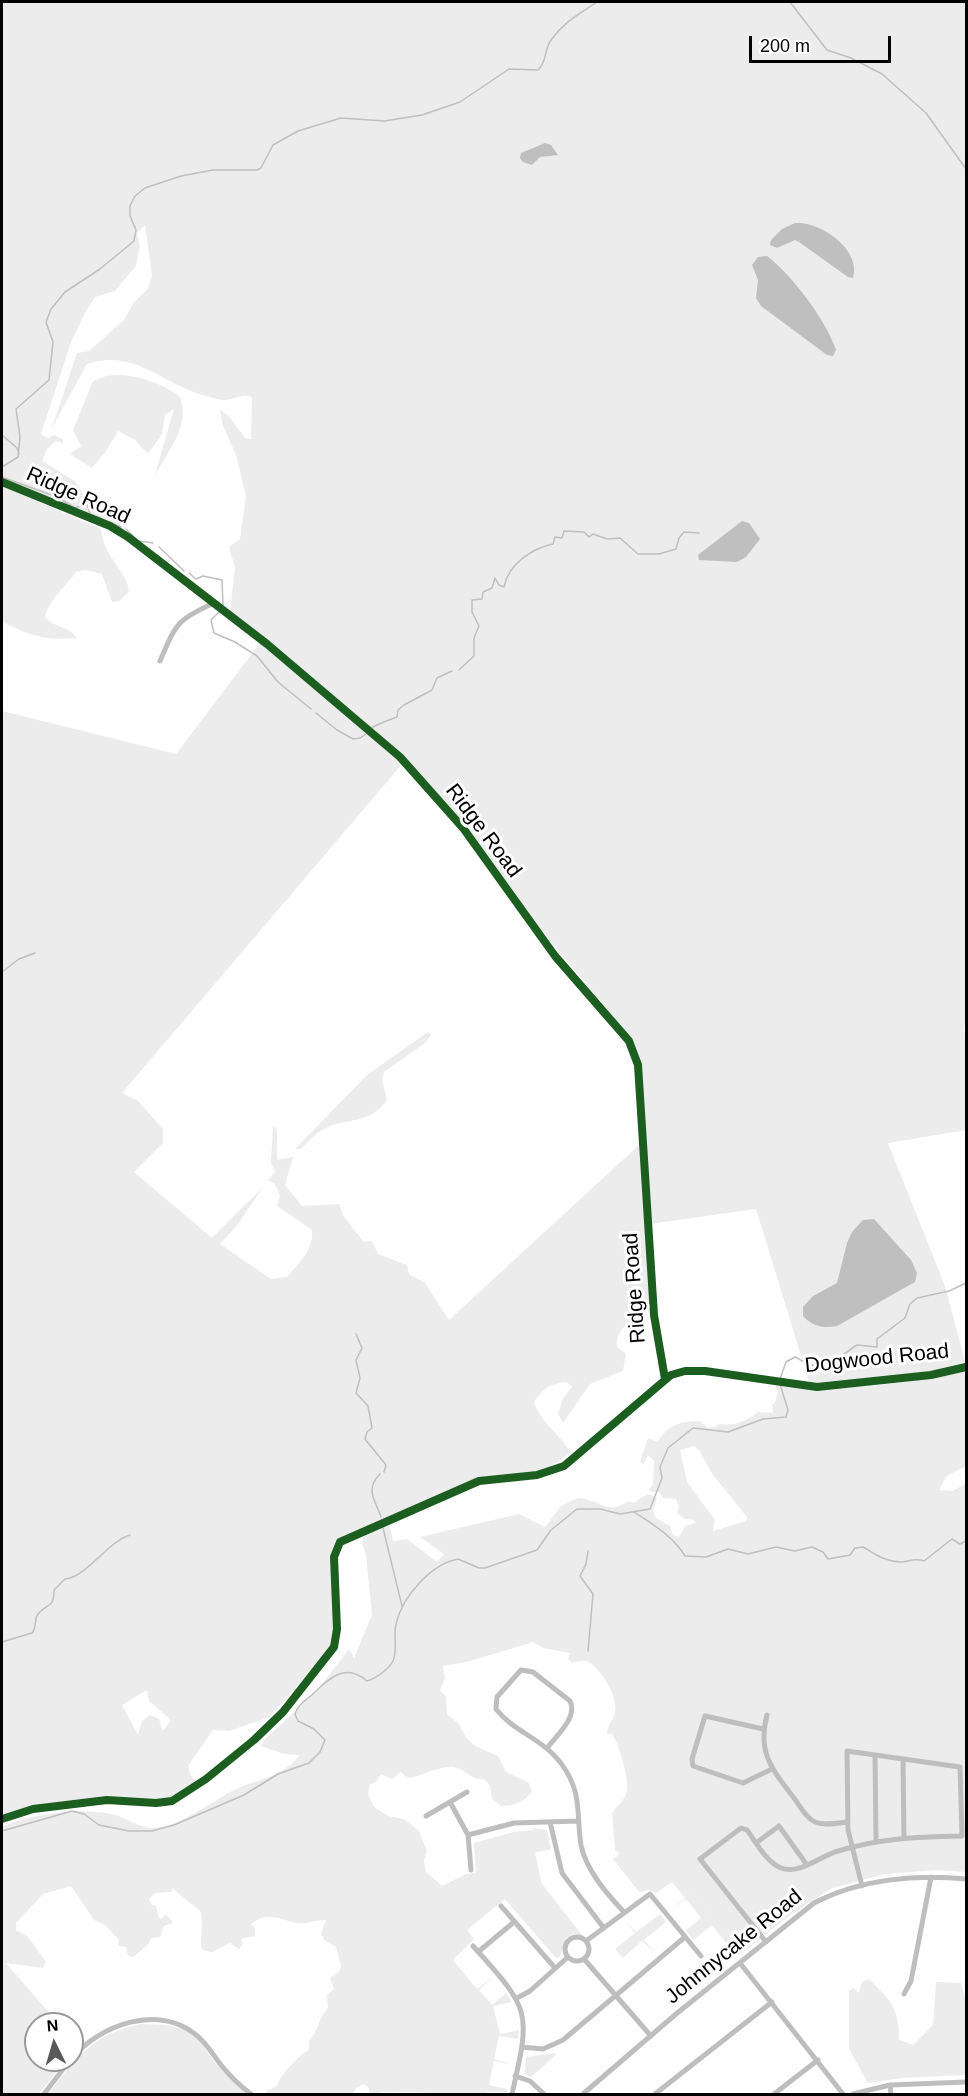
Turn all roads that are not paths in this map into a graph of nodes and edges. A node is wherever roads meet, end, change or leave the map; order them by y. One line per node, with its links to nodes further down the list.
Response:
1 (2, 482): 2 (street, Ridge Road)
2 (214, 603): 3 (street); 5 (street, Ridge Road)
3 (160, 661)
4 (966, 1367): 5 (street, Dogwood Road)
5 (664, 1378): 17 (street, Dogwood Road)
6 (767, 1715): 7 (street)
7 (763, 1730): 13 (street); 13 (street)
8 (548, 1747): 8 (street); 19 (street)
9 (875, 1755): 10 (street); 20 (street); 24 (street)
10 (903, 1759): 12 (street); 23 (street)
11 (966, 1765): 12 (street)
12 (960, 1767): 22 (street)
13 (772, 1769): 20 (street)
14 (467, 1792): 15 (street)
15 (450, 1803): 16 (street); 21 (street)
16 (426, 1816)
17 (2, 1820)
18 (550, 1821): 19 (street); 21 (street); 35 (street)
19 (579, 1821): 33 (street)
20 (848, 1822): 26 (street)
21 (468, 1835): 28 (street)
22 (964, 1836): 23 (street)
23 (904, 1838): 24 (street)
24 (876, 1840): 26 (street)
25 (756, 1843): 27 (street); 27 (street); 38 (street)
26 (852, 1847): 27 (street); 31 (street)
27 (807, 1865)
28 (471, 1870)
29 (931, 1877): 30 (street, Johnnycake Road); 31 (street, Johnnycake Road); 46 (street)
30 (966, 1879)
31 (862, 1886): 38 (street, Johnnycake Road)
32 (501, 1906): 34 (street)
33 (623, 1911): 35 (street); 36 (street)
34 (514, 1922): 40 (street); 45 (street)
35 (603, 1927): 37 (street)
36 (685, 1937): 41 (street); 47 (street)
37 (586, 1941): 42 (street); 43 (street)
38 (766, 1942): 44 (street, Johnnycake Road)
39 (473, 1946): 40 (street)
40 (478, 1952): 48 (street)
41 (701, 1956)
42 (568, 1957): 43 (street); 45 (street)
43 (584, 1959): 47 (street)
44 (740, 1963): 49 (street); 50 (street, Johnnycake Road)
45 (555, 1968): 48 (street)
46 (904, 1994)
47 (616, 1995): 50 (street); 52 (street)
48 (517, 1998): 52 (street)
49 (772, 2002): 53 (street); 63 (street)
50 (651, 2036): 62 (street, Johnnycake Road)
51 (84, 2047): 59 (street)
52 (522, 2047): 55 (street)
53 (818, 2060): 64 (street); 65 (street)
54 (61, 2072): 58 (street)
55 (515, 2076): 60 (street); 61 (street)
56 (966, 2082): 57 (street)
57 (890, 2085): 66 (street); 67 (street)
58 (44, 2094)
59 (251, 2094)
60 (512, 2094)
61 (543, 2094)
62 (582, 2094)
63 (655, 2094)
64 (774, 2094)
65 (843, 2094)
66 (853, 2094)
67 (891, 2094)

